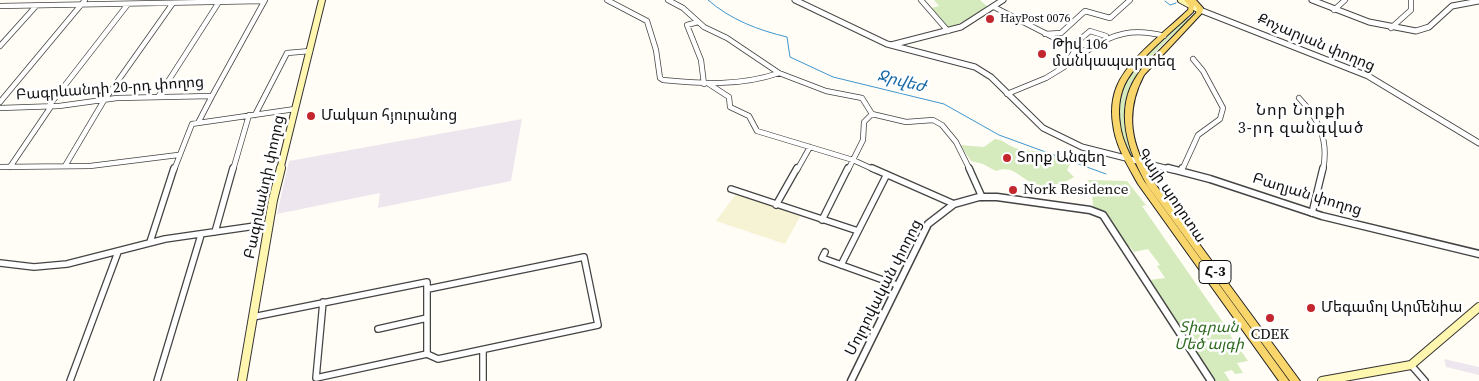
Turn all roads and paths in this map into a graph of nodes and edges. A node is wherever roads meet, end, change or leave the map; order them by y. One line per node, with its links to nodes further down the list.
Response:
1 (85, 0): 19 (street)
2 (265, 0): 15 (street); 39 (street)
3 (322, 0): 34 (main road, Բագրևանդի փողոց)
4 (607, 0): 37 (street)
5 (668, 0): 25 (street)
6 (795, 0): 31 (street, Բաղյան փողոց)
7 (921, 0): 27 (street)
8 (1003, 0): 22 (street)
9 (1130, 0): 28 (street)
10 (1181, 0): 16 (main road)
11 (1312, 0): 24 (street)
12 (1345, 0): 24 (street)
13 (1411, 0): 26 (street)
14 (1479, 1): 26 (street)
15 (219, 2): 17 (street); 40 (street)
16 (1190, 2): 23 (main road); 30 (main road, Գայի պողոտա / Հ-3)
17 (173, 3): 18 (street); 43 (street)
18 (128, 4): 19 (street); 45 (street)
19 (80, 5): 21 (street); 42 (street)
20 (0, 6): 21 (street)
21 (36, 6): 32 (street)
22 (994, 7): 27 (street); 28 (street)
23 (1200, 10): 50 (street, Քոչարյան փողոց); 55 (main road, Գայի պողոտա / Հ-3)
24 (1334, 10): 26 (street)
25 (698, 22): 36 (street); 37 (street)
26 (1391, 28)
27 (948, 32): 31 (street)
28 (1045, 34): 33 (street)
29 (1106, 36): 30 (street); 33 (street); 33 (street)
30 (1164, 36): 53 (main road, Գայի պողոտա / Հ-3)
31 (891, 45): 38 (street, Բաղյան փողոց)
32 (0, 46)
33 (1074, 48): 38 (street)
34 (310, 51): 46 (main road, Բագրևանդի փողոց); 48 (street)
35 (1193, 58): 59 (street)
36 (779, 72): 37 (street); 47 (street)
37 (706, 84): 51 (street)
38 (1007, 94): 53 (street, Բաղյան փողոց)
39 (212, 96): 40 (street, Բագրևանդի 20-րդ փողոց); 49 (street, Բագրևանդի 20-րդ փողոց)
40 (158, 97): 43 (street, Բագրևանդի 20-րդ փողոց)
41 (1299, 98): 65 (street)
42 (0, 102)
43 (103, 102): 45 (street, Բագրևանդի 20-րդ փողոց); 56 (street)
44 (0, 108): 45 (street, Բագրևանդի 20-րդ փողոց)
45 (48, 108): 58 (street)
46 (295, 109): 48 (street); 67 (main road, Բագրևանդի փողոց)
47 (872, 114): 54 (street); 62 (street)
48 (252, 115): 49 (street); 69 (street)
49 (198, 123): 52 (street, Բագրևանդի 20-րդ փողոց)
50 (1479, 143)
51 (810, 147): 54 (street); 64 (street)
52 (178, 155): 56 (street); 71 (street)
53 (1127, 159): 55 (street, Բաղյան փողոց); 93 (main road, Գայի պողոտա / Հ-3)
54 (853, 160): 60 (street); 66 (street)
55 (1138, 161): 59 (street, Բաղյան փողոց); 94 (main road, Գայի պողոտա / Հ-3)
56 (65, 166): 58 (street)
57 (0, 167): 58 (street)
58 (10, 167)
59 (1181, 171): 65 (street, Բաղյան փողոց)
60 (886, 176): 63 (street); 68 (street)
61 (731, 189): 64 (street)
62 (982, 197): 63 (street, Մոլդովական փողոց); 92 (street, Մոլդովական փողոց)
63 (954, 204): 77 (street, Մոլդովական փողոց)
64 (776, 205): 66 (street)
65 (1312, 213): 74 (street, Բաղյան փողոց)
66 (822, 220): 68 (street)
67 (269, 224): 69 (street); 81 (main road, Բագրևանդի փողոց)
68 (858, 231): 76 (street)
69 (215, 232): 70 (street)
70 (201, 235): 71 (street); 88 (street)
71 (150, 242): 72 (street)
72 (118, 252): 75 (street); 87 (street)
73 (825, 252): 76 (street)
74 (1479, 254)
75 (0, 263)
76 (841, 264): 77 (street)
77 (897, 285): 91 (street, Մոլդովական փողոց)
78 (428, 289): 79 (street); 82 (street); 84 (street)
79 (323, 302): 81 (street); 85 (street)
80 (1479, 307): 86 (main road)
81 (253, 317): 89 (main road, Բագրևանդի փողոց)
82 (427, 318): 83 (street); 85 (street)
83 (378, 329)
84 (483, 350): 85 (street); 90 (street)
85 (427, 354)
86 (1411, 365): 95 (main road); 96 (street)
87 (70, 381)
88 (157, 381)
89 (242, 381)
90 (482, 381)
91 (850, 381)
92 (1211, 381)
93 (1284, 381)
94 (1295, 381)
95 (1322, 381)
96 (1425, 381)

